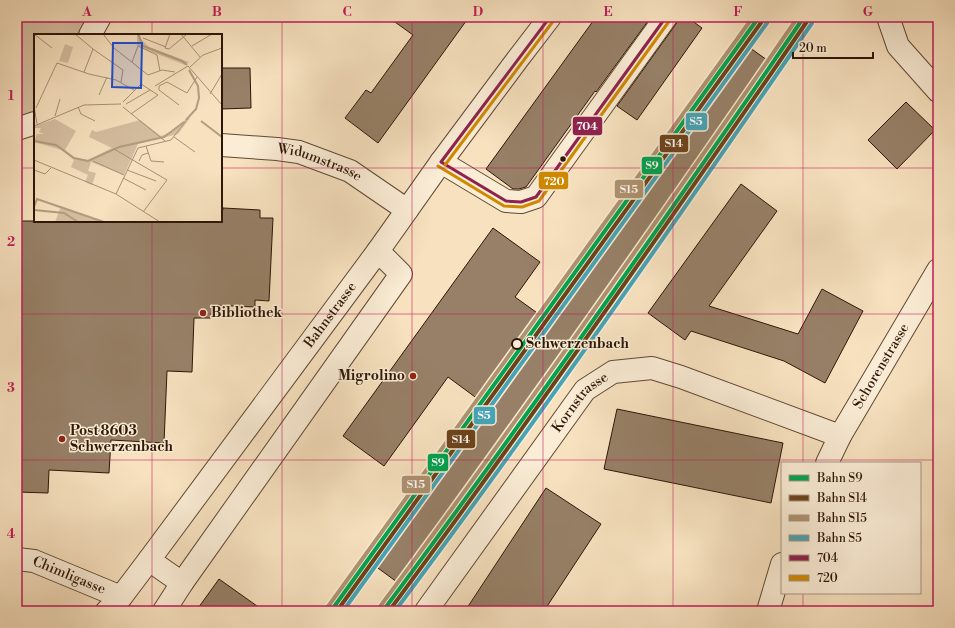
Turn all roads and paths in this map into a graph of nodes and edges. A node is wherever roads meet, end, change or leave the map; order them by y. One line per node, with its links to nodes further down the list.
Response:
1 (100, 17): 5 (street)
2 (550, 17): 10 (street, Bahnstrasse)
3 (666, 17): 10 (street)
4 (888, 17): 6 (street)
5 (91, 34)
6 (938, 91)
7 (34, 123): 8 (street)
8 (17, 129)
9 (222, 146): 11 (street, Widumstrasse)
10 (441, 162): 11 (street, Bahnstrasse)
11 (407, 210): 12 (street, Bahnstrasse)
12 (378, 251): 17 (street, Bahnstrasse); 19 (street)
13 (938, 270): 14 (street, Schorenstrasse)
14 (840, 436): 15 (street, Schorenstrasse); 22 (street, Kornstrasse)
15 (827, 462)
16 (17, 559): 20 (street, Chimligasse)
17 (149, 560): 19 (street); 20 (street, Bahnstrasse)
18 (781, 567): 23 (street)
19 (182, 583): 21 (street)
20 (114, 604)
21 (164, 611)
22 (426, 611)
23 (768, 611)

